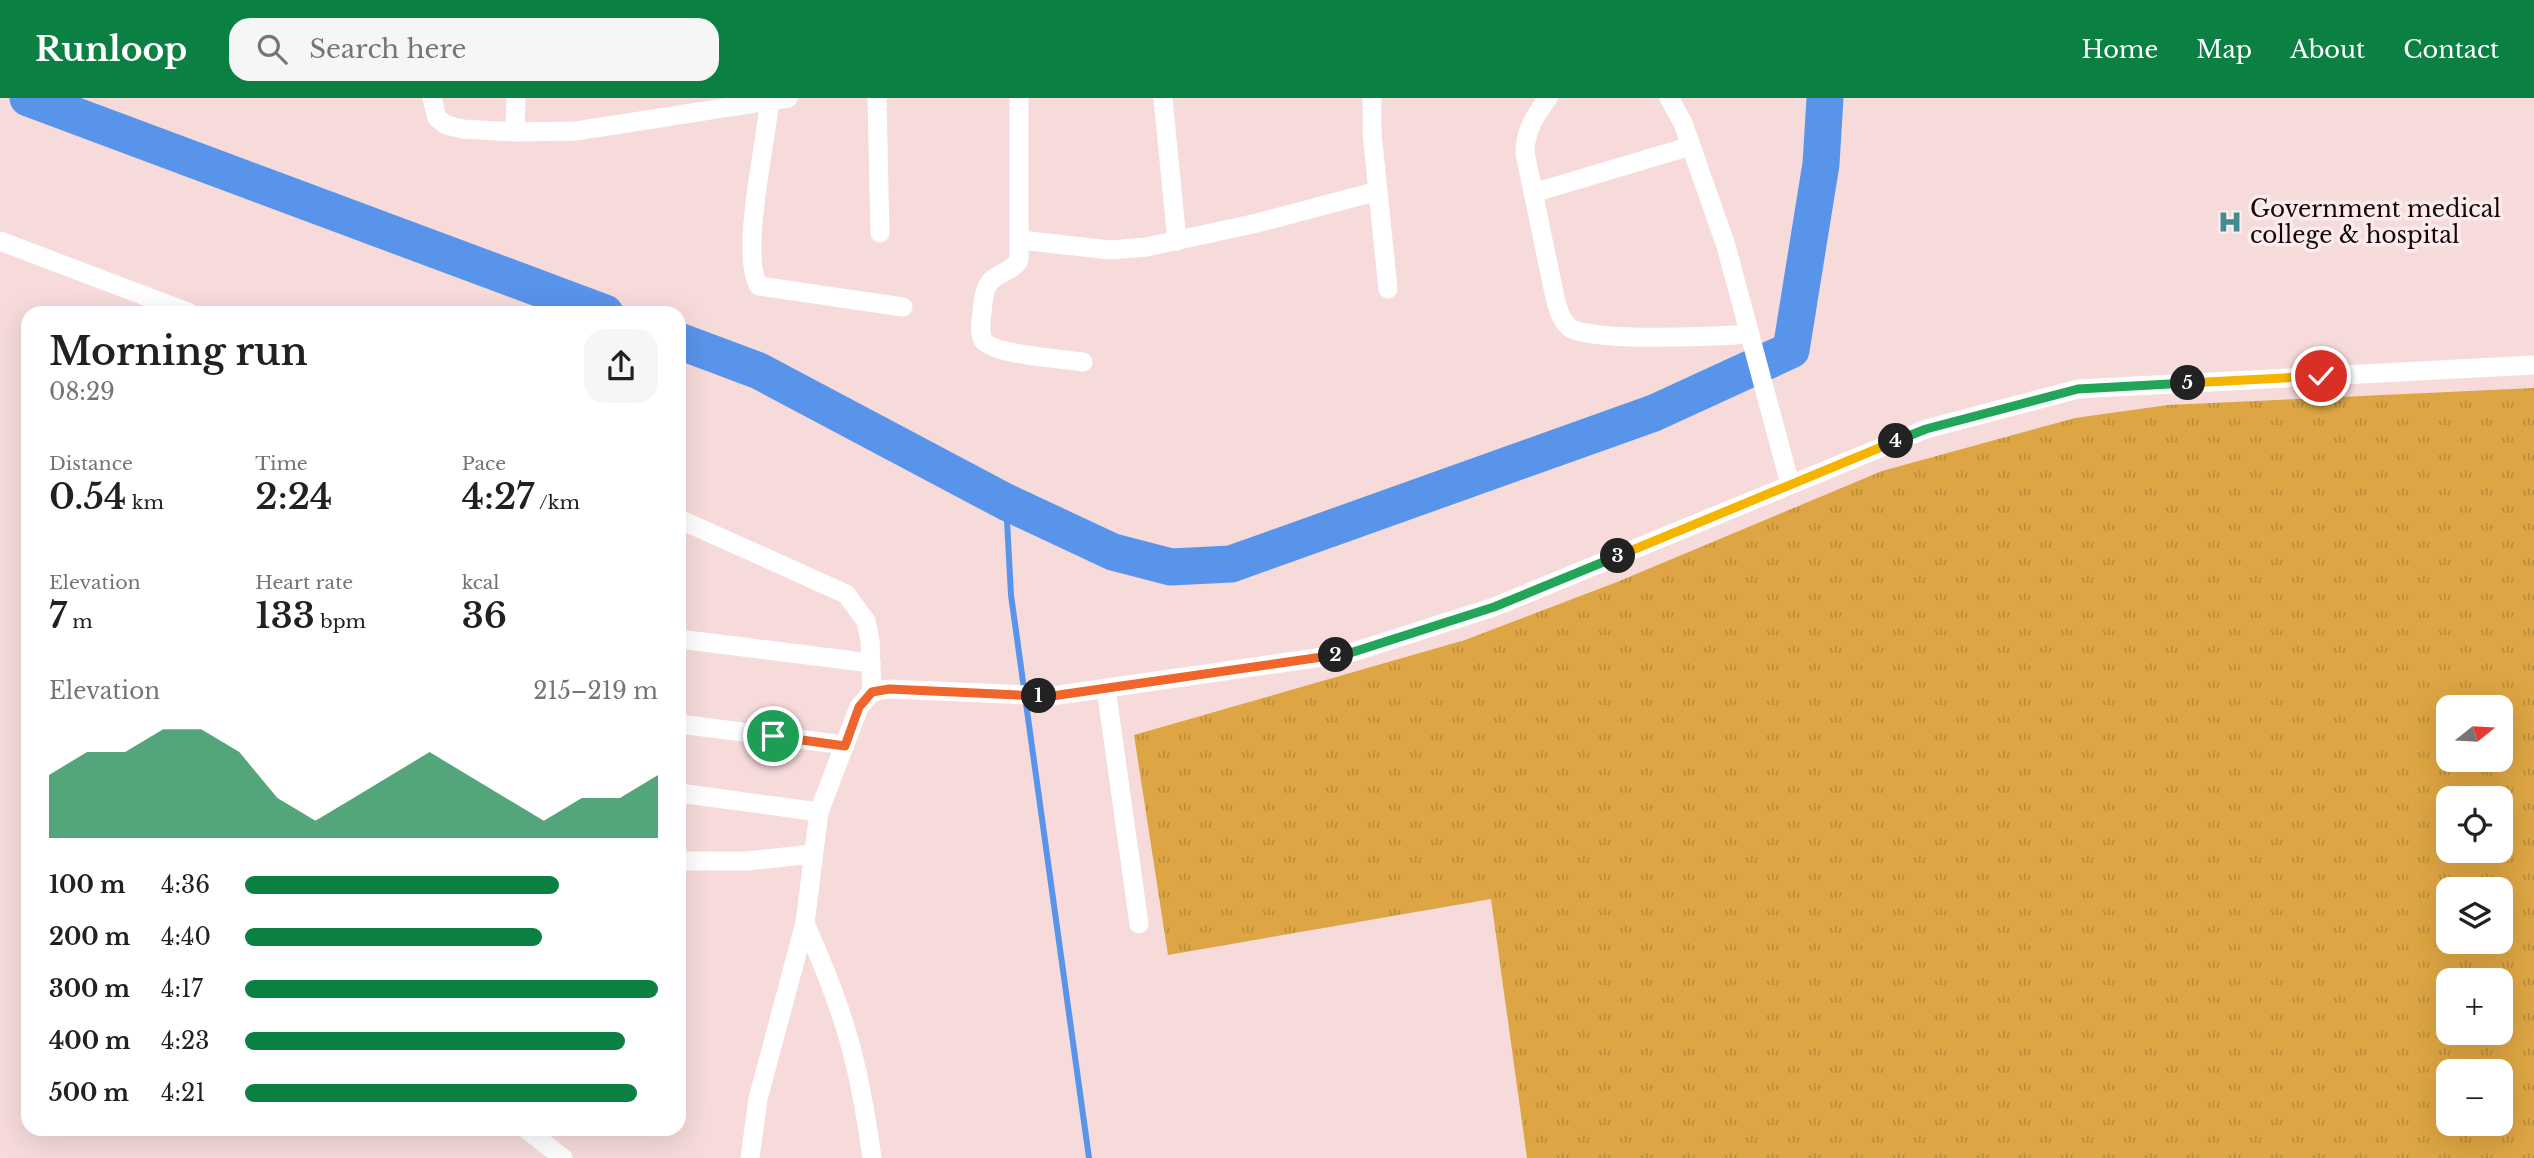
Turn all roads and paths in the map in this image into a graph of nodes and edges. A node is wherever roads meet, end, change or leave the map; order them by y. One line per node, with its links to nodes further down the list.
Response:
1 (432, 98): 10 (street)
2 (516, 98): 10 (street)
3 (877, 98): 14 (street)
4 (1019, 98): 15 (street)
5 (1163, 98): 17 (street)
6 (1372, 98): 12 (street)
7 (1548, 98): 13 (street)
8 (1669, 98): 11 (street)
9 (776, 99): 10 (street); 20 (street)
10 (515, 132)
11 (1691, 146): 13 (street); 21 (street)
12 (1378, 191): 17 (street); 18 (street)
13 (1533, 193): 21 (street)
14 (880, 233)
15 (1020, 240): 17 (street); 22 (street)
16 (0, 241): 19 (street)
17 (1177, 241)
18 (1388, 289)
19 (172, 306)
20 (904, 307)
21 (1753, 341): 24 (street)
22 (1083, 362)
23 (2534, 365): 24 (street)
24 (1790, 484): 28 (street)
25 (686, 522): 27 (street)
26 (686, 640): 27 (street)
27 (871, 663): 29 (street)
28 (1106, 688): 29 (street); 37 (street)
29 (872, 692): 31 (street)
30 (686, 725): 31 (street)
31 (845, 746): 33 (street)
32 (686, 794): 33 (street)
33 (819, 812): 34 (street)
34 (813, 854): 35 (street); 36 (street)
35 (686, 861)
36 (805, 923): 40 (street); 41 (street)
37 (1139, 924)
38 (535, 1136): 39 (street)
39 (563, 1158)
40 (750, 1158)
41 (872, 1158)

